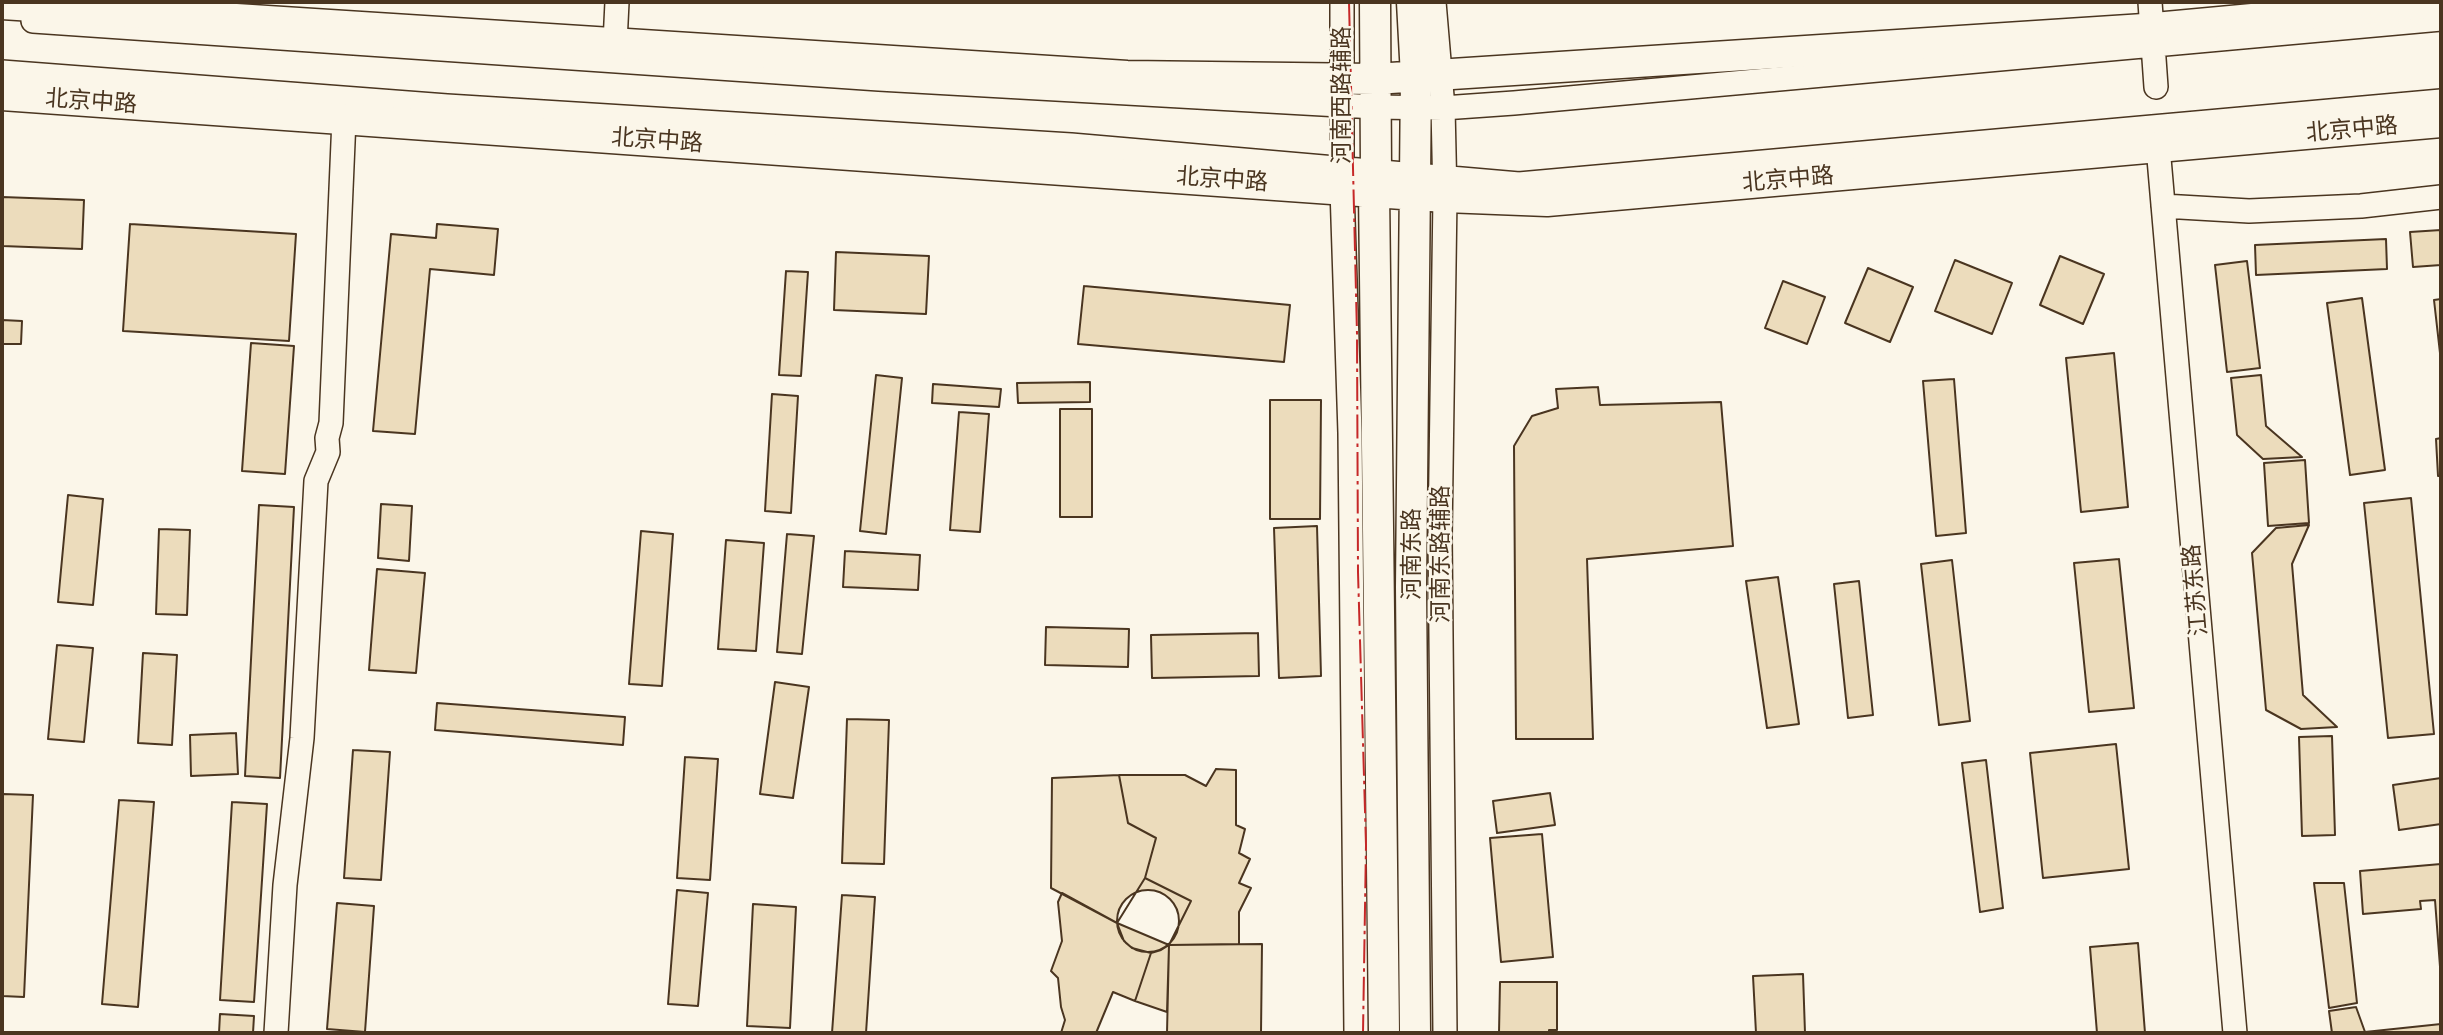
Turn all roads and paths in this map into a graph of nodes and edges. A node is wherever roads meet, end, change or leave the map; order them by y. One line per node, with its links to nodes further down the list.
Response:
1 (617, 2): 12 (street)
2 (1342, 2): 16 (street, 河南西路辅路)
3 (1375, 2): 17 (main road, 河南东路)
4 (1412, 2): 14 (main road, 河南东路)
5 (1434, 2): 14 (street)
6 (2435, 2): 11 (main road)
7 (2, 4): 8 (main road)
8 (198, 9): 12 (main road)
9 (2, 19): 16 (street)
10 (2441, 19): 11 (street)
11 (2152, 25): 14 (main road); 15 (street); 20 (street)
12 (615, 43): 16 (main road)
13 (2, 72): 24 (street)
14 (1428, 75): 17 (main road); 20 (main road, 河南东路)
15 (2157, 87)
16 (1341, 92): 17 (main road); 24 (street, 河南西路辅路)
17 (1376, 93): 20 (street); 25 (main road, 河南东路)
18 (2, 95): 21 (main road, 北京中路)
19 (2441, 101): 26 (street)
20 (1430, 107): 26 (main road, 河南东路)
21 (344, 119): 24 (main road, 北京中路); 29 (street)
22 (2441, 121): 23 (main road, 北京中路)
23 (2158, 147): 26 (main road, 北京中路); 28 (street, 江苏东路)
24 (1342, 179): 25 (main road, 北京中路); 30 (street)
25 (1375, 181): 26 (main road, 北京中路); 31 (main road, 河南东路)
26 (1430, 186): 32 (main road, 河南东路); 33 (street, 河南东路辅路)
27 (2441, 197): 28 (street)
28 (2163, 206): 34 (street, 江苏东路)
29 (276, 1033)
30 (1356, 1033)
31 (1384, 1033)
32 (1415, 1033)
33 (1445, 1033)
34 (2235, 1033)

